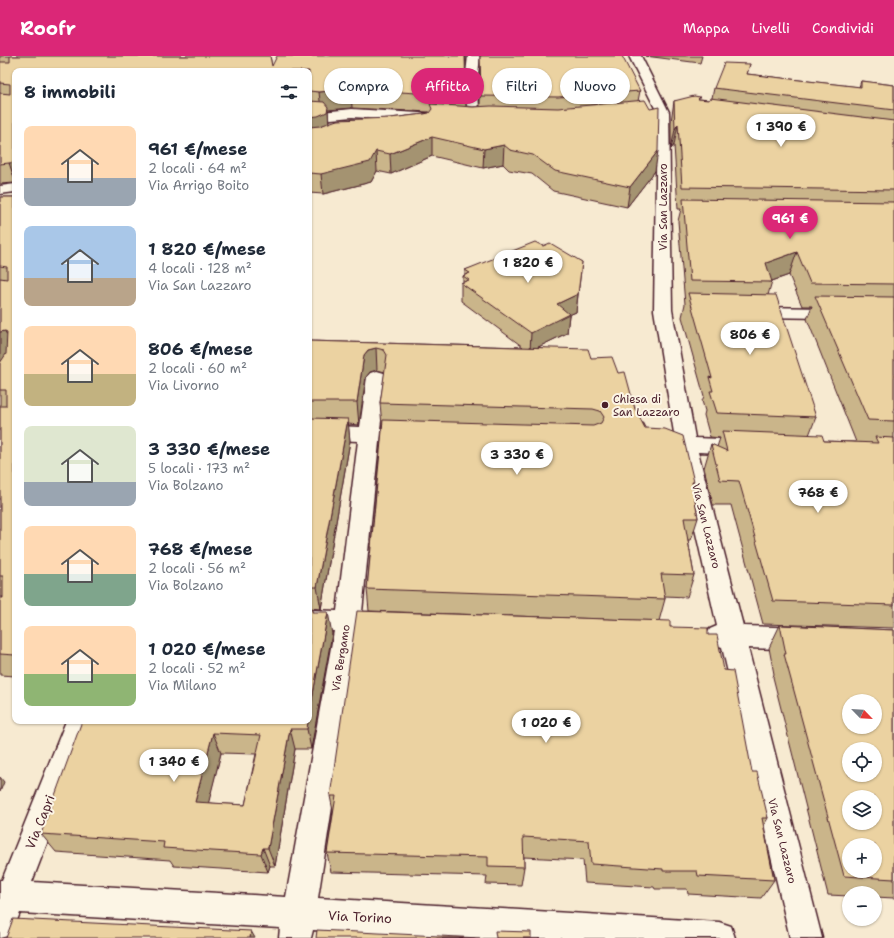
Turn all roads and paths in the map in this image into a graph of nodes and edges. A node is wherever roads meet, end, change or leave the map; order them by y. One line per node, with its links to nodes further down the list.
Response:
1 (474, 56): 6 (street)
2 (635, 56): 4 (street)
3 (627, 65): 4 (street)
4 (642, 67): 17 (street, Via San Lazzaro)
5 (315, 115): 6 (street); 7 (street)
6 (452, 121): 8 (street)
7 (337, 129)
8 (406, 129)
9 (12, 188): 10 (street)
10 (0, 190)
11 (735, 311): 12 (street)
12 (894, 314)
13 (377, 377): 15 (street, Via Bergamo)
14 (312, 432): 15 (street)
15 (369, 435): 16 (street); 20 (street, Via Bergamo)
16 (400, 435)
17 (686, 445): 18 (street); 23 (street, Via San Lazzaro)
18 (763, 448)
19 (312, 620): 20 (street)
20 (348, 622): 21 (street); 27 (street, Via Bergamo)
21 (410, 624)
22 (693, 635): 23 (street)
23 (733, 636): 24 (street); 29 (street, Via San Lazzaro)
24 (825, 639)
25 (79, 724): 26 (street, Via Capri)
26 (3, 905): 27 (street, Via Torino)
27 (297, 926): 28 (street, Via Torino)
28 (720, 938)
29 (806, 938)

